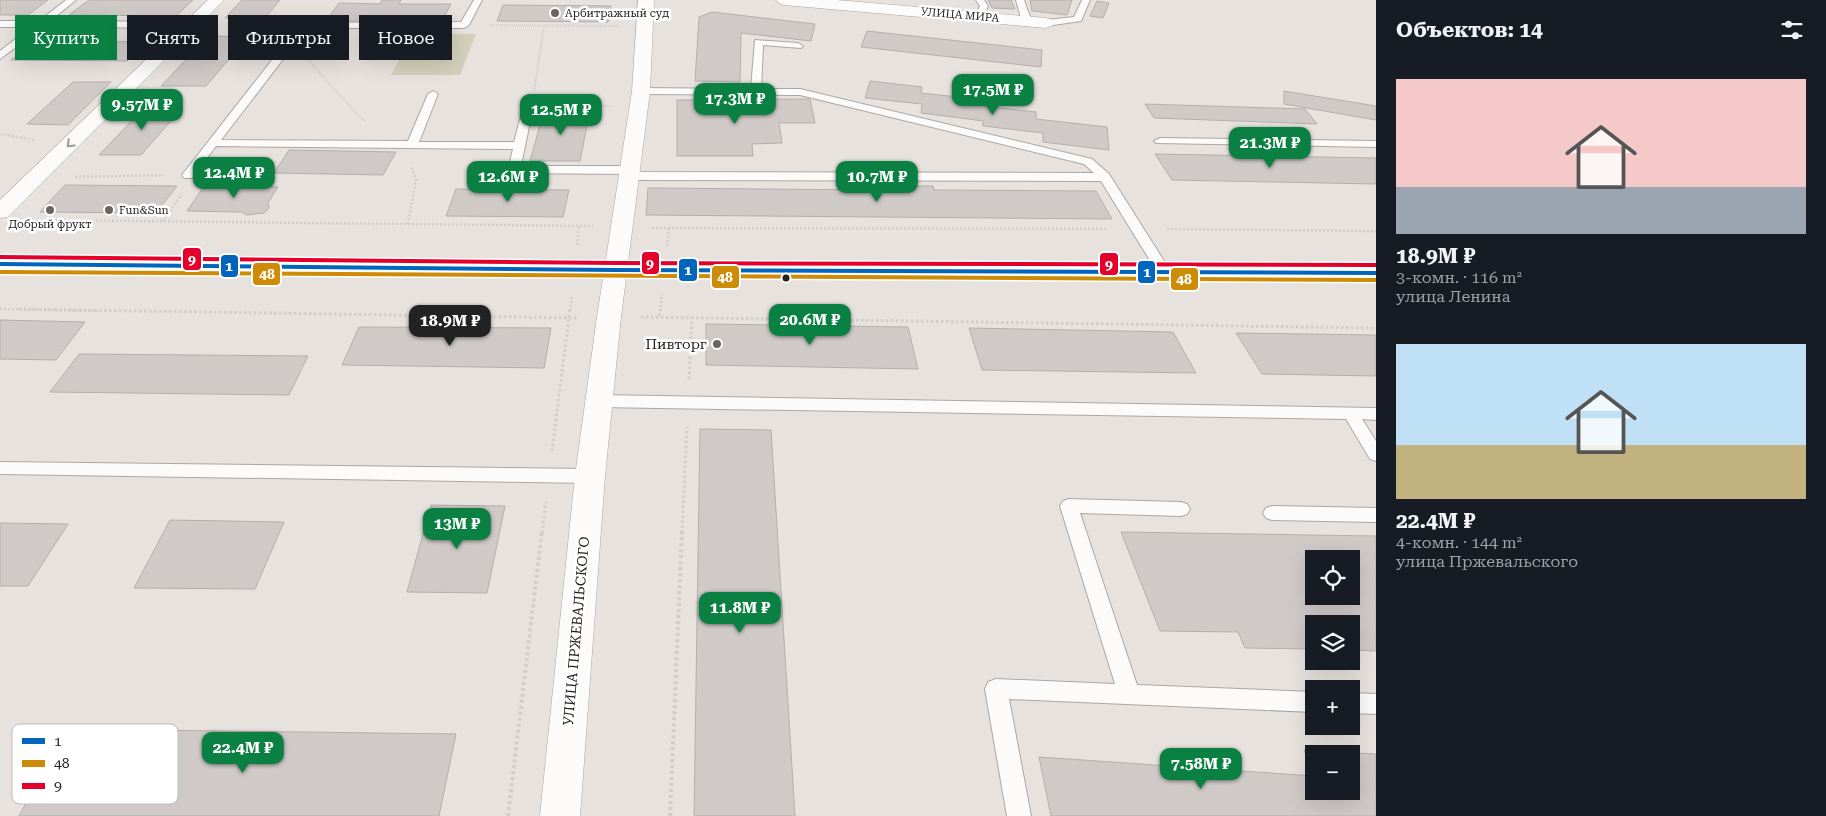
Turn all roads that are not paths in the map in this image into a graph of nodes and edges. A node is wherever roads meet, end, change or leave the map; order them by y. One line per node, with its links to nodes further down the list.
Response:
1 (72, 0): 9 (lane)
2 (217, 0): 10 (street)
3 (478, 0): 25 (lane)
4 (646, 0): 20 (street, УЛИЦА ПРЖЕВАЛЬСКОГО)
5 (784, 0): 11 (street, УЛИЦА МИРА)
6 (980, 0): 11 (lane)
7 (1020, 0): 12 (lane)
8 (1086, 0): 13 (lane)
9 (53, 15)
10 (201, 15)
11 (980, 17): 12 (street, УЛИЦА МИРА)
12 (1027, 22): 13 (street, УЛИЦА МИРА)
13 (1046, 23)
14 (0, 24): 15 (lane)
15 (15, 24)
16 (15, 44): 18 (lane)
17 (798, 46): 21 (lane)
18 (0, 56)
19 (155, 60): 32 (street, one-way to 32)
20 (641, 90): 21 (lane); 29 (street, УЛИЦА ПРЖЕВАЛЬСКОГО)
21 (756, 92): 31 (lane)
22 (433, 94): 27 (lane)
23 (529, 108): 28 (lane)
24 (1160, 141): 26 (lane)
25 (212, 143): 27 (lane); 30 (lane)
26 (1376, 144)
27 (407, 145): 28 (lane)
28 (520, 146): 29 (lane)
29 (630, 173): 31 (lane); 34 (street, УЛИЦА ПРЖЕВАЛЬСКОГО)
30 (188, 175)
31 (1105, 176): 35 (lane)
32 (0, 212)
33 (0, 264): 34 (street)
34 (616, 270): 35 (street); 37 (street, УЛИЦА ПРЖЕВАЛЬСКОГО)
35 (1164, 272): 36 (street)
36 (1376, 273)
37 (599, 401): 38 (lane); 42 (street, УЛИЦА ПРЖЕВАЛЬСКОГО)
38 (1350, 414): 39 (lane); 40 (lane)
39 (1376, 414)
40 (1376, 455)
41 (0, 468): 42 (lane)
42 (590, 476): 50 (street, УЛИЦА ПРЖЕВАЛЬСКОГО)
43 (1181, 508): 46 (lane)
44 (1272, 513): 45 (lane)
45 (1376, 515)
46 (1129, 694): 47 (lane); 51 (lane)
47 (1305, 702)
48 (1360, 703): 49 (lane)
49 (1376, 704)
50 (560, 816)
51 (1019, 816)

